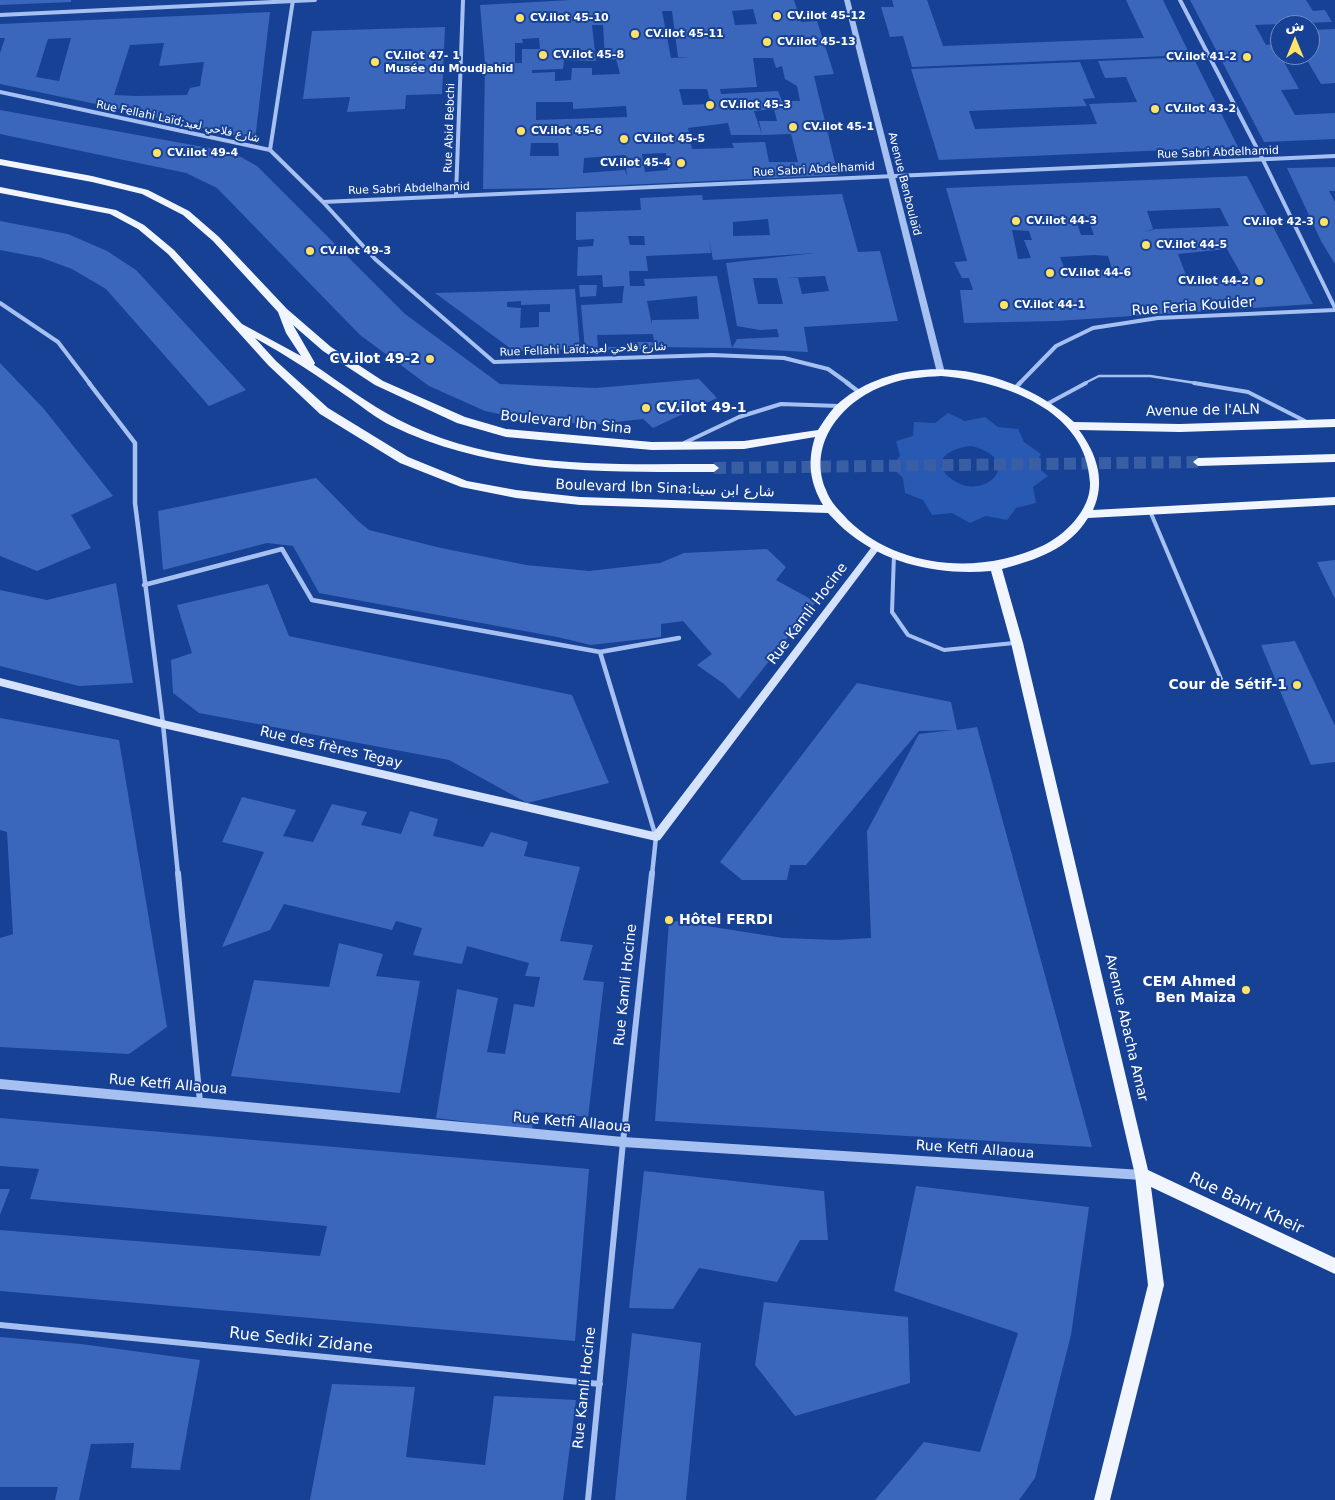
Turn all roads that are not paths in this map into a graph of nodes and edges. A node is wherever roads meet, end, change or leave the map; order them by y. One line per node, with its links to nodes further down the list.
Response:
1 (293, 0): 2 (street); 6 (street); 8 (street)
2 (315, 0)
3 (463, 0): 14 (street, Rue Abid Bebchi)
4 (847, 0): 12 (street, Avenue Benboulaïd)
5 (1180, 0): 10 (street)
6 (0, 15)
7 (0, 92): 8 (street, Rue Fellahi Laïd;شارع فلاحي لعيد)
8 (270, 150): 15 (street, Rue Fellahi Laïd;شارع فلاحي لعيد)
9 (1335, 156): 10 (street, Rue Sabri Abdelhamid)
10 (1263, 160): 12 (street, Rue Sabri Abdelhamid); 17 (street)
11 (0, 162): 18 (main road)
12 (892, 176): 14 (street, Rue Sabri Abdelhamid); 21 (street, Avenue Benboulaïd)
13 (0, 190): 19 (main road, Boulevard Ibn Sina:شارع ابن سينا)
14 (456, 196): 15 (street, Rue Sabri Abdelhamid)
15 (323, 202): 23 (street, Rue Fellahi Laïd;شارع فلاحي لعيد)
16 (0, 303): 41 (street)
17 (1335, 309): 22 (street, Rue Feria Kouider)
18 (283, 311): 20 (main road); 30 (main road, Boulevard Ibn Sina)
19 (233, 322): 20 (main road); 35 (main road, Boulevard Ibn Sina:شارع ابن سينا)
20 (316, 371): 33 (main road)
21 (940, 373): 22 (main road); 23 (main road)
22 (1015, 388): 24 (main road)
23 (859, 392): 25 (main road)
24 (1047, 404): 27 (lane); 28 (main road)
25 (839, 406): 29 (main road); 30 (lane)
26 (1335, 423): 27 (main road, Avenue de l'ALN)
27 (1309, 424): 28 (main road, Avenue de l'ALN)
28 (1072, 426): 37 (main road)
29 (820, 433): 30 (main road, Boulevard Ibn Sina); 35 (main road)
30 (679, 445)
31 (1335, 458): 32 (main road)
32 (1198, 462)
33 (714, 468)
34 (1335, 501): 36 (main road)
35 (831, 509): 38 (main road)
36 (1150, 511): 37 (main road); 45 (lane)
37 (1087, 514): 40 (main road)
38 (877, 546): 39 (main road); 48 (main road, Rue Kamli Hocine)
39 (894, 554): 40 (main road); 43 (lane)
40 (996, 567): 43 (main road, Avenue Abacha Amar)
41 (144, 585): 44 (street); 47 (street)
42 (679, 638): 44 (street)
43 (1017, 643): 52 (main road, Avenue Abacha Amar)
44 (600, 652): 48 (street)
45 (1221, 679)
46 (0, 682): 47 (main road, Rue des frères Tegay)
47 (163, 724): 48 (main road, Rue des frères Tegay); 50 (street)
48 (656, 837): 51 (street, Rue Kamli Hocine)
49 (0, 1084): 50 (street, Rue Ketfi Allaoua)
50 (200, 1102): 51 (street, Rue Ketfi Allaoua)
51 (623, 1142): 52 (street, Rue Ketfi Allaoua); 55 (street, Rue Kamli Hocine)
52 (1142, 1175): 53 (main road, Rue Bahri Kheir); 57 (main road, Avenue Abacha Amar)
53 (1335, 1266)
54 (0, 1325): 55 (street, Rue Sediki Zidane)
55 (600, 1384): 56 (street, Rue Kamli Hocine)
56 (588, 1500)
57 (1102, 1500)

